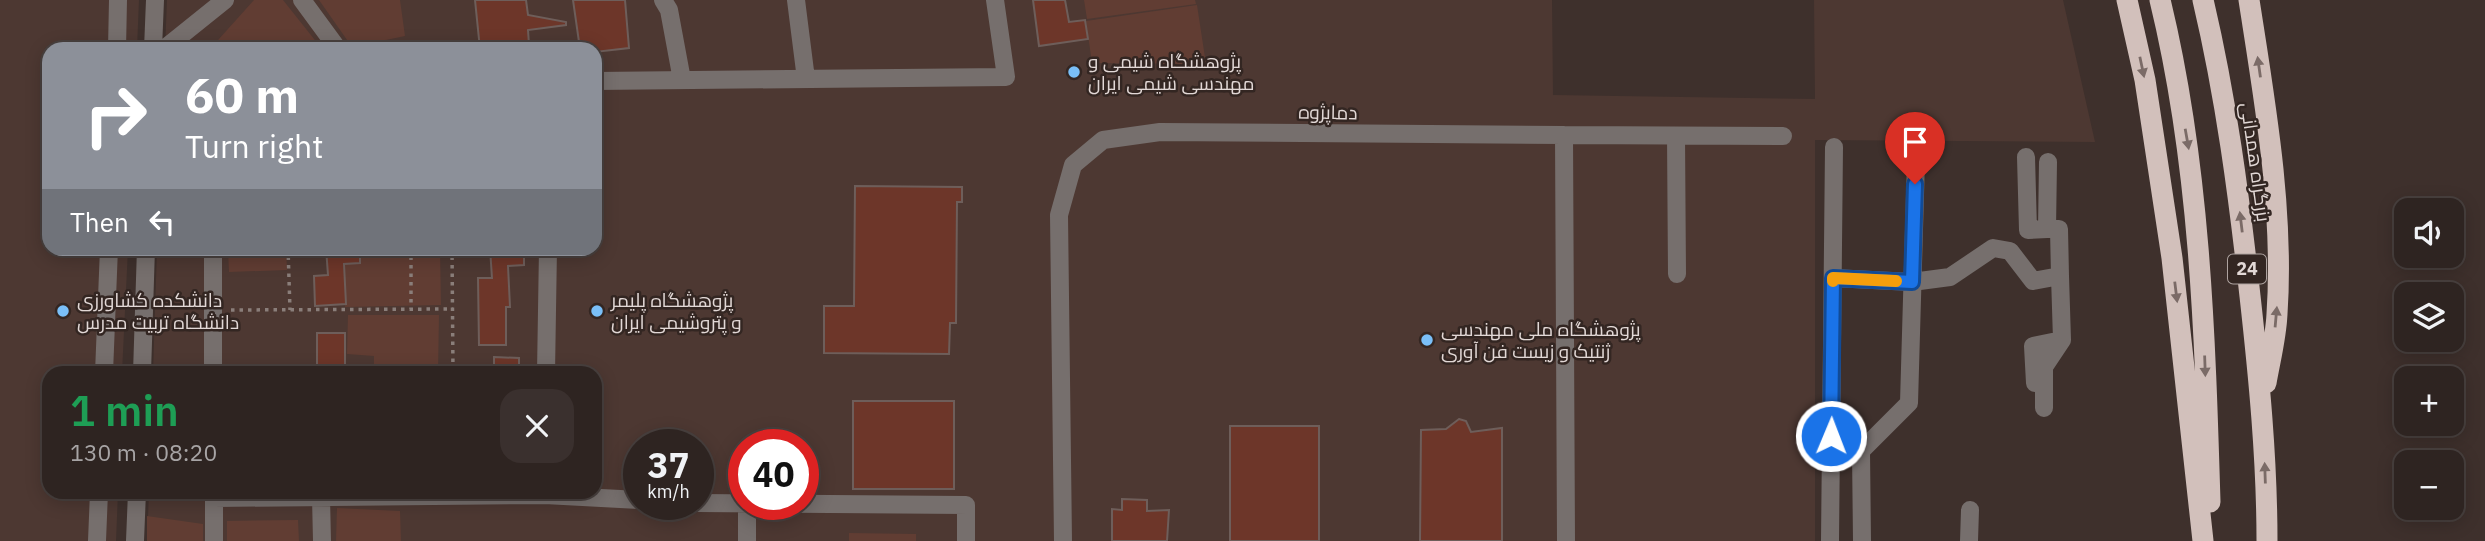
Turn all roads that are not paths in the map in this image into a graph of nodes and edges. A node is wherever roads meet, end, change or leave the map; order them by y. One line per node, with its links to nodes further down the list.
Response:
1 (118, 0): 12 (street)
2 (155, 0): 13 (street)
3 (225, 0): 14 (street)
4 (302, 0): 15 (street)
5 (663, 0): 17 (street)
6 (796, 0): 16 (street)
7 (995, 0): 16 (street)
8 (2127, 0): 61 (highway, one-way to 61)
9 (2160, 0): 62 (highway, 24, one-way to 62)
10 (2203, 0): 40 (highway, بزرگراه همدانی / 24, one-way to 10)
11 (2249, 0): 40 (highway, one-way to 11)
12 (117, 42)
13 (153, 42)
14 (173, 42)
15 (333, 42)
16 (806, 79): 17 (street)
17 (682, 80): 18 (street)
18 (602, 81)
19 (1564, 135): 20 (street, دماپژوه); 56 (street, دماپژوه); 57 (street)
20 (1676, 136): 21 (street, دماپژوه); 31 (street)
21 (1783, 136)
22 (1834, 146): 33 (street)
23 (2026, 157): 26 (street)
24 (1916, 160): 34 (street)
25 (2049, 162): 26 (street)
26 (2047, 229): 32 (street)
27 (109, 256): 35 (street)
28 (146, 256): 36 (street)
29 (213, 256): 37 (street)
30 (548, 256): 38 (street)
31 (1677, 274)
32 (2060, 276): 34 (street); 39 (street)
33 (1833, 278): 34 (street); 58 (street)
34 (1912, 282): 59 (street)
35 (104, 366)
36 (142, 366)
37 (214, 366)
38 (546, 366)
39 (2040, 408)
40 (2262, 409): 63 (highway, بزرگراه همدانی / 24, one-way to 40)
41 (602, 498): 46 (street)
42 (99, 499): 50 (street)
43 (137, 499): 51 (street)
44 (214, 499): 52 (street)
45 (321, 499): 53 (street)
46 (623, 499)
47 (819, 505): 55 (street)
48 (1970, 510): 60 (street)
49 (747, 520): 54 (street)
50 (97, 541)
51 (135, 541)
52 (214, 541)
53 (322, 541)
54 (747, 541)
55 (966, 541)
56 (1063, 541)
57 (1566, 541)
58 (1830, 541)
59 (1862, 541)
60 (1969, 541)
61 (2203, 541)
62 (2211, 541)
63 (2267, 541)

